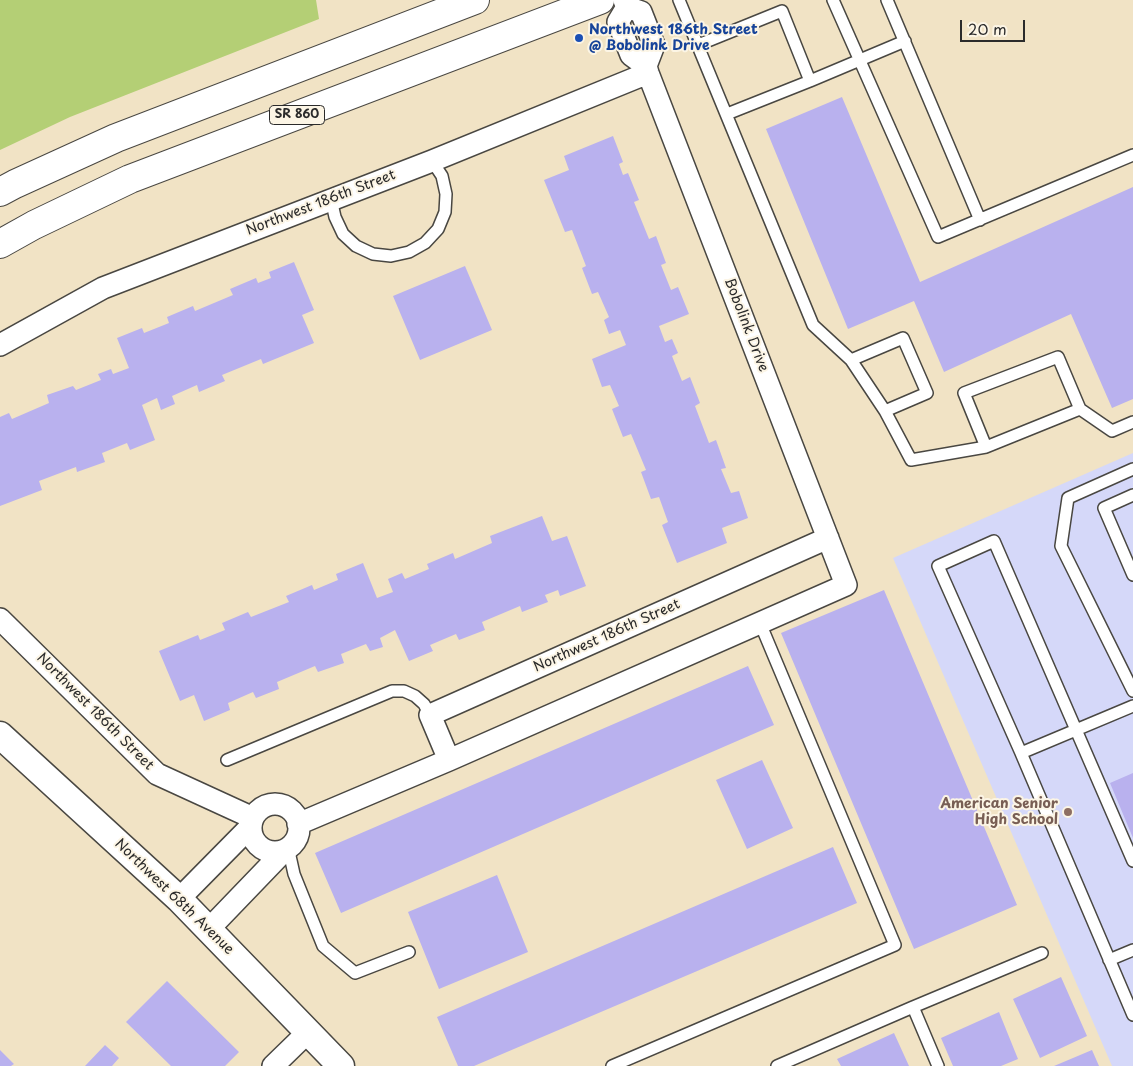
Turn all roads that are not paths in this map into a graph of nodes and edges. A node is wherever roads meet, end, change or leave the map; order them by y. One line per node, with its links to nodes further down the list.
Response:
1 (476, 0): 15 (main road)
2 (600, 0): 18 (main road, SR 860)
3 (679, 0): 8 (lane)
4 (834, 0): 9 (lane)
5 (887, 0): 7 (lane)
6 (625, 3): 10 (street, Bobolink Drive)
7 (905, 41): 9 (lane); 17 (lane)
8 (698, 45): 11 (lane); 12 (lane)
9 (860, 60): 11 (lane); 17 (lane)
10 (647, 70): 14 (street, Northwest 186th Street); 27 (street, Bobolink Drive)
11 (810, 81): 12 (lane)
12 (726, 114): 20 (lane)
13 (1133, 155): 17 (lane)
14 (432, 161): 16 (street, Northwest 186th Street); 16 (lane)
15 (0, 192)
16 (332, 199): 19 (street, Northwest 186th Street)
17 (980, 220)
18 (0, 244)
19 (0, 345)
20 (851, 360): 22 (lane); 22 (lane)
21 (1080, 409): 23 (lane); 24 (lane); 24 (lane)
22 (885, 411): 24 (lane)
23 (1133, 422)
24 (986, 447)
25 (1133, 470): 31 (lane)
26 (1133, 496): 28 (lane)
27 (828, 538): 30 (street, Bobolink Drive); 33 (street, Northwest 186th Street)
28 (1132, 569)
29 (0, 618): 39 (street, Northwest 186th Street)
30 (760, 623): 38 (street); 54 (lane)
31 (1133, 691)
32 (1133, 706): 34 (lane)
33 (430, 715): 37 (lane); 38 (street)
34 (1077, 730): 36 (lane); 36 (lane); 42 (lane)
35 (0, 735): 43 (street, Northwest 68th Avenue)
36 (1020, 753): 48 (lane)
37 (227, 760)
38 (449, 760): 40 (street)
39 (252, 822): 40 (street); 41 (street); 43 (street)
40 (298, 824): 41 (street)
41 (287, 848): 44 (street); 46 (lane)
42 (1133, 861)
43 (179, 899): 44 (street, Northwest 68th Avenue)
44 (210, 929): 51 (street, Northwest 68th Avenue)
45 (1133, 950): 48 (lane)
46 (409, 952)
47 (1042, 953): 49 (lane)
48 (1109, 960): 50 (lane)
49 (913, 1007): 55 (lane); 56 (lane)
50 (1133, 1015)
51 (308, 1032): 52 (street, Northwest 68th Avenue); 53 (street)
52 (336, 1064)
53 (273, 1066)
54 (612, 1066)
55 (776, 1066)
56 (938, 1066)

